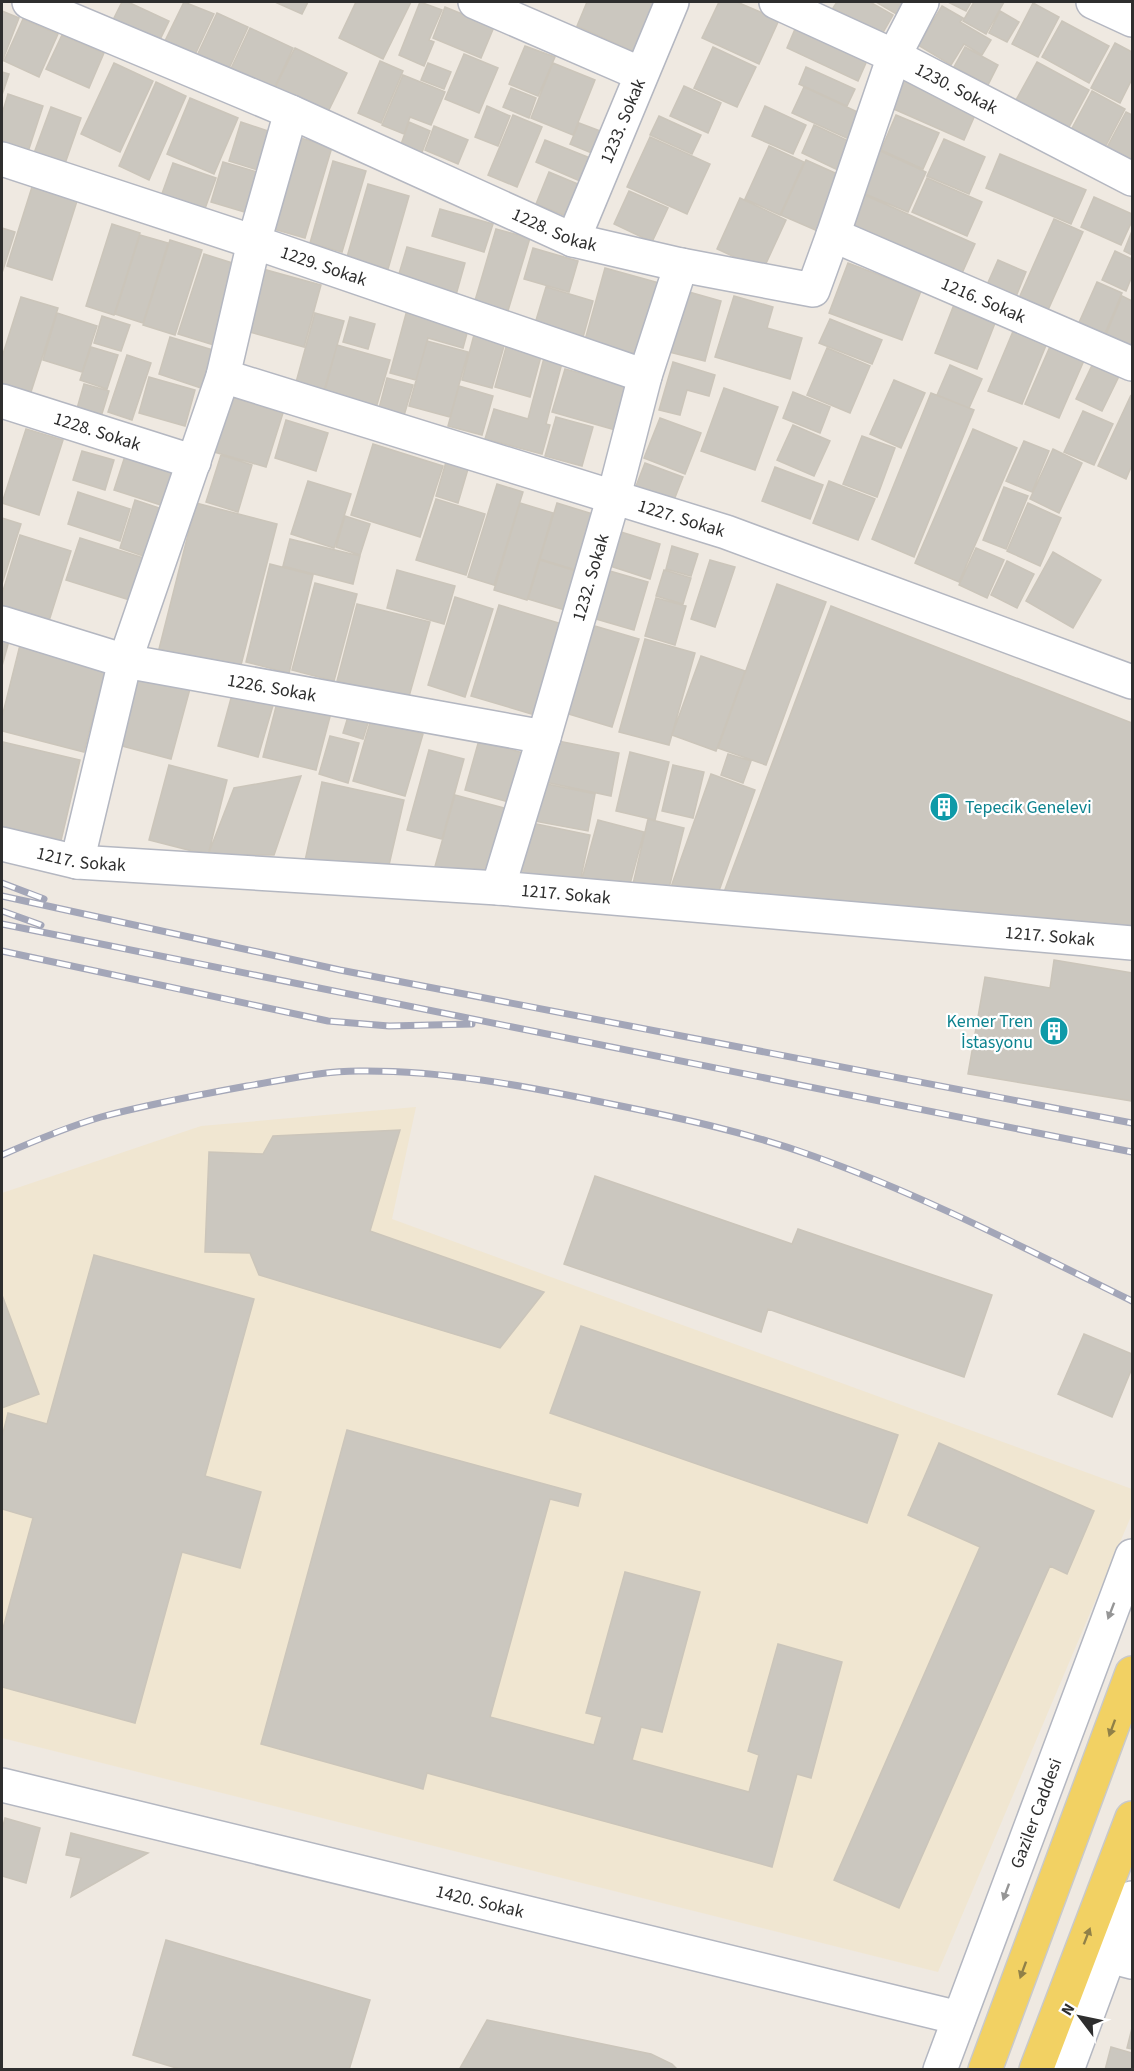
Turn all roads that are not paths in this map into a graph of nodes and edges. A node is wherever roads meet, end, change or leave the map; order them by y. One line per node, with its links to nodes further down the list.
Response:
1 (29, 2): 10 (street, 1228. Sokak)
2 (475, 2): 9 (street)
3 (672, 2): 9 (street, 1233. Sokak)
4 (776, 2): 8 (street, 1230. Sokak)
5 (922, 2): 8 (street, 1228. Sokak)
6 (1093, 2): 7 (street)
7 (1132, 20)
8 (894, 56): 12 (street, 1230. Sokak); 13 (street, 1228. Sokak)
9 (641, 74): 14 (street, 1233. Sokak)
10 (291, 112): 14 (street, 1228. Sokak); 15 (street)
11 (2, 159): 15 (street, 1229. Sokak)
12 (1132, 179)
13 (833, 235): 16 (street, 1228. Sokak); 17 (street, 1216. Sokak)
14 (573, 240): 16 (street, 1228. Sokak)
15 (254, 242): 18 (street); 19 (street, 1229. Sokak)
16 (681, 265): 19 (street, 1232. Sokak)
17 (1132, 364)
18 (223, 376): 21 (street); 22 (street, 1227. Sokak)
19 (645, 376): 22 (street, 1232. Sokak)
20 (2, 400): 21 (street, 1228. Sokak)
21 (194, 462): 24 (street)
22 (614, 496): 25 (street, 1227. Sokak); 26 (street, 1232. Sokak)
23 (2, 623): 24 (street, 1226. Sokak)
24 (125, 661): 26 (street, 1226. Sokak); 28 (street)
25 (1132, 682)
26 (544, 737): 29 (street, 1232. Sokak)
27 (2, 844): 28 (street, 1217. Sokak)
28 (77, 862): 29 (street, 1217. Sokak)
29 (498, 888): 30 (street, 1217. Sokak)
30 (1132, 943)
31 (1132, 1556): 37 (street, Gaziler Caddesi, one-way to 37)
32 (1132, 1673): 39 (main road, one-way to 39)
33 (2, 1785): 37 (street, 1420. Sokak)
34 (1132, 1818): 40 (main road, one-way to 34)
35 (1132, 1898): 36 (street)
36 (1121, 1959): 41 (street)
37 (958, 2018): 38 (street, Gaziler Caddesi)
38 (940, 2070)
39 (985, 2070)
40 (1036, 2070)
41 (1067, 2070)

